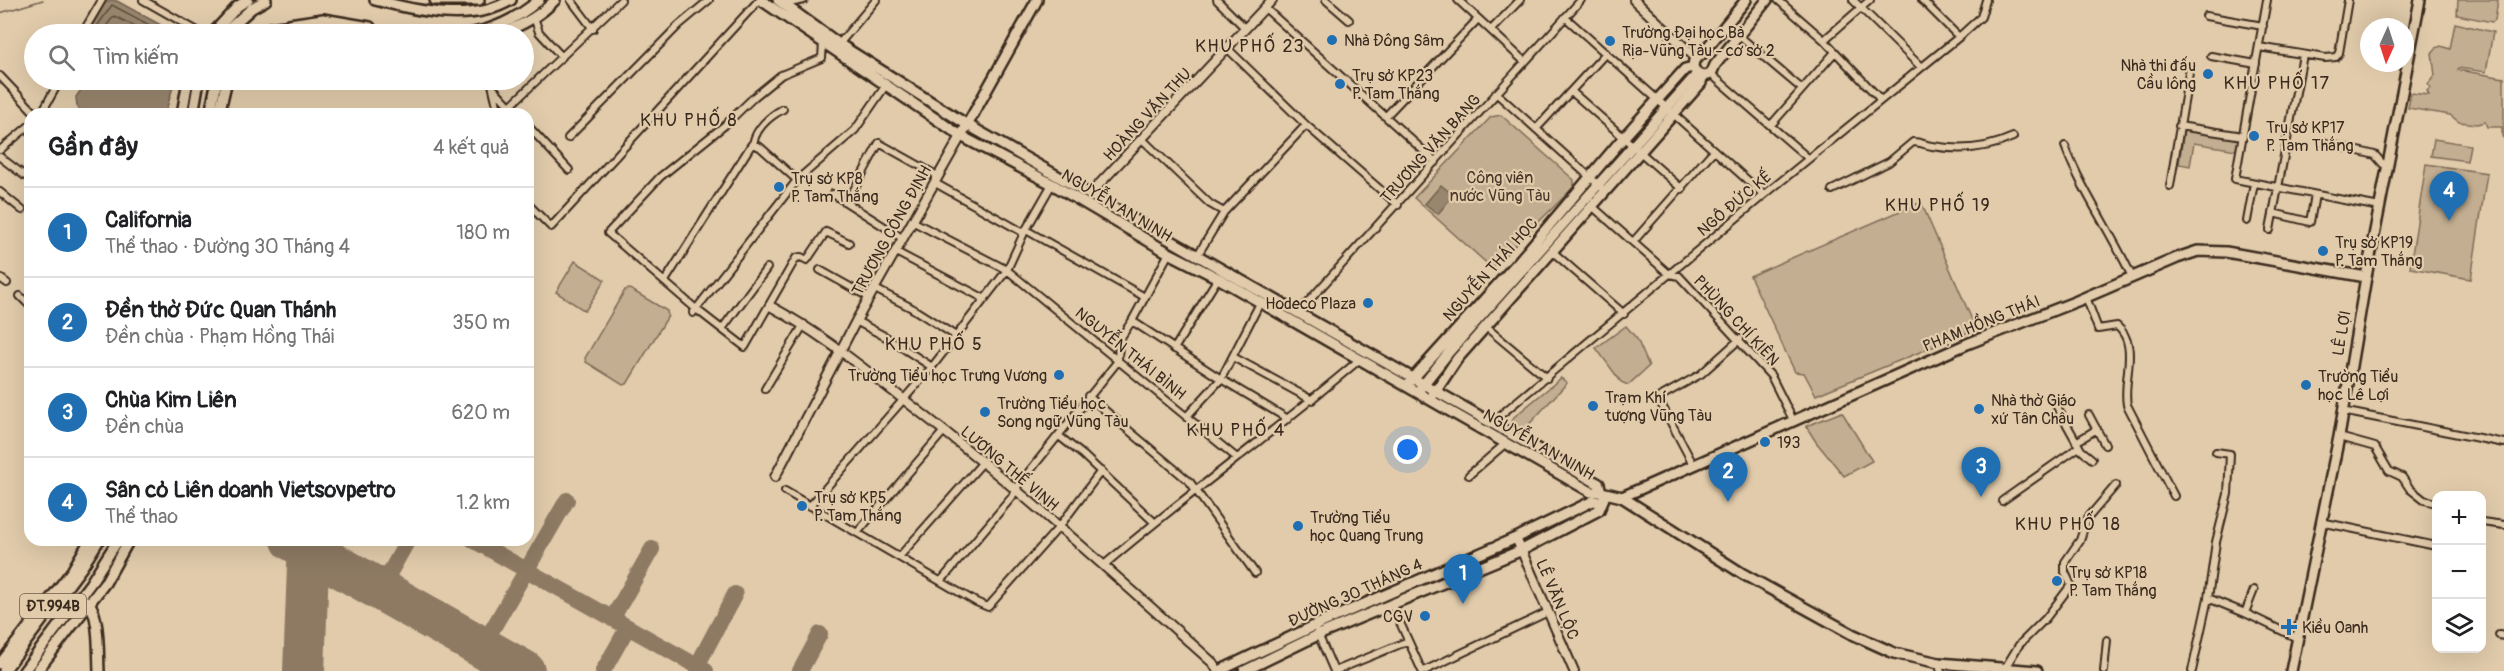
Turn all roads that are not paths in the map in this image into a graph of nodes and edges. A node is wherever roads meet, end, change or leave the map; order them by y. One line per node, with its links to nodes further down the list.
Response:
1 (102, 0): 47 (street)
2 (143, 0): 48 (street)
3 (248, 0): 49 (main road)
4 (266, 0): 50 (main road)
5 (375, 0): 8 (main road)
6 (435, 0): 35 (main road)
7 (479, 0): 35 (main road)
8 (511, 0)
9 (539, 0): 54 (main road)
10 (555, 0): 43 (main road)
11 (571, 0): 58 (street)
12 (621, 0): 58 (street)
13 (709, 0): 116 (street)
14 (760, 0): 36 (main road, NGUYỄN AN NINH); 153 (street)
15 (804, 0): 36 (street)
16 (876, 0): 64 (street)
17 (1037, 0): 104 (main road, TRƯƠNG CÔNG ĐỊNH)
18 (1216, 0): 57 (street)
19 (1272, 0): 38 (street, HOÀNG VĂN THỤ)
20 (1326, 0): 46 (street)
21 (1458, 0): 45 (street)
22 (1520, 0): 59 (street)
23 (1581, 0): 44 (street, TRƯƠNG VĂN BANG)
24 (1634, 0): 75 (street)
25 (1746, 0): 75 (main road, NGUYỄN THÁI HỌC)
26 (1767, 0): 60 (main road, NGUYỄN THÁI HỌC)
27 (1778, 0): 62 (street)
28 (1853, 0): 37 (street)
29 (1870, 0): 37 (street)
30 (1922, 0): 61 (street)
31 (1986, 0): 61 (street, NGÔ ĐỨC KẾ)
32 (2268, 0): 56 (street)
33 (2348, 0): 69 (street)
34 (2420, 0): 129 (main road, LÊ LỢI)
35 (449, 1)
36 (781, 4): 63 (main road, NGUYỄN AN NINH); 64 (main road, NGUYỄN AN NINH)
37 (1862, 7): 62 (street); 74 (street)
38 (1264, 8): 57 (street, HOÀNG VĂN THỤ); 103 (street)
39 (316, 9): 40 (main road)
40 (327, 9)
41 (279, 15): 51 (main road)
42 (2206, 16): 56 (street)
43 (534, 17): 55 (main road); 71 (street)
44 (1565, 17): 68 (street); 72 (street, TRƯƠNG VĂN BANG)
45 (1478, 19): 59 (street); 103 (street)
46 (1349, 20)
47 (88, 24)
48 (185, 24)
49 (221, 24)
50 (234, 24)
51 (265, 24)
52 (288, 24): 53 (main road)
53 (353, 24)
54 (498, 24)
55 (519, 24)
56 (2263, 26): 65 (street)
57 (1245, 28): 66 (street, HOÀNG VĂN THỤ)
58 (593, 29): 71 (street)
59 (1491, 30): 72 (street)
60 (1738, 35): 75 (main road, NGUYỄN THÁI HỌC); 80 (street)
61 (1959, 36): 74 (street, NGÔ ĐỨC KẾ)
62 (1824, 40): 67 (street)
63 (824, 44): 79 (main road, NGUYỄN AN NINH); 175 (street)
64 (839, 44): 104 (main road, NGUYỄN AN NINH)
65 (2259, 47): 69 (street); 73 (street)
66 (1227, 48): 105 (street); 117 (street, HOÀNG VĂN THỤ)
67 (1835, 52): 80 (street); 91 (street)
68 (1605, 53): 89 (street); 92 (street)
69 (2303, 54): 138 (street)
70 (2211, 56): 73 (street)
71 (562, 57): 78 (street)
72 (1525, 62): 90 (street, TRƯƠNG VĂN BANG)
73 (2256, 64): 112 (street)
74 (1920, 66): 91 (street, NGÔ ĐỨC KẾ)
75 (1702, 67): 92 (main road, NGUYỄN THÁI HỌC); 102 (main road, NGUYỄN THÁI HỌC); 106 (street)
76 (2190, 67): 107 (street)
77 (0, 76): 94 (street)
78 (534, 83)
79 (886, 85): 111 (main road, NGUYỄN AN NINH); 132 (street)
80 (1802, 89): 106 (street)
81 (55, 90): 95 (street)
82 (186, 90): 96 (main road)
83 (197, 90): 97 (main road)
84 (215, 90): 98 (main road)
85 (225, 90): 99 (main road)
86 (495, 90): 100 (street)
87 (496, 90): 93 (street)
88 (527, 90): 93 (street)
89 (1572, 91): 108 (street); 113 (street)
90 (1496, 93): 108 (street); 128 (street, TRƯƠNG VĂN BANG)
91 (1881, 100): 127 (street, NGÔ ĐỨC KẾ)
92 (1662, 103): 102 (street); 113 (main road, NGUYỄN THÁI HỌC); 121 (main road, NGUYỄN THÁI HỌC)
93 (510, 106)
94 (30, 108)
95 (46, 108)
96 (183, 108)
97 (194, 108)
98 (211, 108)
99 (220, 108)
100 (498, 108)
101 (783, 109): 120 (street)
102 (1674, 114): 124 (street); 125 (main road, NGUYỄN THÁI HỌC)
103 (1386, 116): 128 (street)
104 (966, 124): 111 (main road, TRƯƠNG CÔNG ĐỊNH); 144 (main road, NGUYỄN AN NINH)
105 (1306, 125): 149 (street); 154 (street)
106 (1771, 125): 127 (street)
107 (2179, 126): 112 (street); 137 (street)
108 (1536, 129): 134 (street)
109 (24, 130): 119 (street)
110 (534, 132): 130 (street)
111 (961, 136): 133 (street, TRƯƠNG CÔNG ĐỊNH); 136 (main road, NGUYỄN AN NINH)
112 (2243, 136): 135 (street)
113 (1624, 137): 121 (street); 134 (main road, NGUYỄN THÁI HỌC)
114 (2013, 137): 141 (street)
115 (0, 138): 119 (street)
116 (568, 138)
117 (1142, 139): 144 (street, HOÀNG VĂN THỤ); 154 (street)
118 (2322, 142): 129 (street)
119 (7, 144): 123 (street)
120 (753, 144): 132 (street); 175 (street)
121 (1632, 144): 125 (street); 134 (main road, NGUYỄN THÁI HỌC)
122 (2065, 146): 171 (street)
123 (0, 150)
124 (1714, 150): 139 (street); 145 (street)
125 (1640, 152): 139 (street); 140 (main road, NGUYỄN THÁI HỌC)
126 (0, 156): 131 (street)
127 (1808, 158): 145 (street, NGÔ ĐỨC KẾ)
128 (1436, 162): 149 (street, TRƯƠNG VĂN BANG)
129 (2388, 166): 151 (main road, LÊ LỢI)
130 (569, 170)
131 (24, 175)
132 (797, 180): 186 (street)
133 (936, 180): 148 (street); 156 (street, TRƯƠNG CÔNG ĐỊNH); 159 (street)
134 (1594, 180): 140 (street); 147 (main road, NGUYỄN THÁI HỌC)
135 (2254, 183): 138 (street); 157 (street)
136 (1052, 184): 159 (street); 165 (main road, NGUYỄN AN NINH)
137 (2170, 186)
138 (2279, 188): 146 (street); 155 (street)
139 (1682, 189): 161 (street)
140 (1606, 190): 150 (main road, NGUYỄN THÁI HỌC)
141 (1832, 190)
142 (0, 192): 152 (street)
143 (833, 194): 148 (street)
144 (1090, 194): 166 (main road, NGUYỄN AN NINH)
145 (1764, 195): 170 (street, NGÔ ĐỨC KẾ)
146 (2315, 195): 151 (street); 155 (street)
147 (1580, 196): 150 (main road); 197 (main road, NGUYỄN THÁI HỌC)
148 (847, 203): 160 (street)
149 (1398, 205): 187 (street, TRƯƠNG VĂN BANG)
150 (1592, 206): 161 (street, PHÙNG CHÍ KIÊN); 164 (main road, NGUYỄN THÁI HỌC)
151 (2380, 207): 172 (main road, LÊ LỢI)
152 (22, 210)
153 (534, 210)
154 (1224, 212): 166 (street)
155 (2273, 213): 158 (street)
156 (912, 221): 160 (street, TRƯƠNG CÔNG ĐỊNH); 169 (street, NGUYỄN THÁI BÌNH)
157 (2247, 221)
158 (2270, 230)
159 (1025, 232): 169 (street); 179 (street)
160 (903, 238): 163 (street, TRƯƠNG CÔNG ĐỊNH)
161 (1633, 242): 170 (street, PHÙNG CHÍ KIÊN)
162 (849, 243): 185 (street)
163 (896, 252): 177 (street, TRƯƠNG CÔNG ĐỊNH); 182 (street)
164 (1552, 252): 188 (street); 192 (main road, NGUYỄN THÁI HỌC)
165 (1169, 253): 174 (main road, NGUYỄN AN NINH); 179 (street)
166 (1197, 256): 187 (main road, NGUYỄN AN NINH)
167 (767, 268): 193 (street)
168 (820, 270): 181 (street)
169 (1007, 270): 182 (street); 202 (street, NGUYỄN THÁI BÌNH)
170 (1669, 274): 188 (street, NGÔ ĐỨC KẾ); 195 (street, PHÙNG CHÍ KIÊN)
171 (2132, 277): 172 (main road, PHẠM HỒNG THÁI); 180 (main road, PHẠM HỒNG THÁI)
172 (2366, 277): 214 (main road, LÊ LỢI)
173 (0, 278): 176 (street)
174 (1218, 278): 184 (main road, NGUYỄN AN NINH); 196 (street)
175 (665, 280): 186 (street)
176 (7, 283)
177 (875, 289): 181 (street, TRƯƠNG CÔNG ĐỊNH); 194 (street)
178 (20, 296): 183 (street)
179 (1143, 296): 190 (street)
180 (2086, 297): 218 (main road, PHẠM HỒNG THÁI); 241 (street)
181 (870, 298): 189 (street, TRƯƠNG CÔNG ĐỊNH)
182 (985, 299): 194 (street)
183 (24, 300)
184 (1260, 303): 199 (street); 201 (main road, NGUYỄN AN NINH)
185 (770, 306): 191 (street, LƯƠNG THẾ VINH); 193 (street)
186 (695, 311): 193 (street)
187 (1298, 314): 206 (main road, NGUYỄN AN NINH)
188 (1624, 314): 204 (street, NGÔ ĐỨC KẾ)
189 (856, 321): 198 (street, TRƯƠNG CÔNG ĐỊNH); 203 (street)
190 (1132, 321): 196 (street); 202 (street)
191 (804, 324): 198 (street, LƯƠNG THẾ VINH); 207 (street)
192 (1486, 327): 200 (main road, NGUYỄN THÁI HỌC); 204 (street)
193 (722, 329)
194 (956, 336): 203 (street)
195 (1740, 339): 218 (street, PHÙNG CHÍ KIÊN); 232 (street)
196 (1174, 349): 205 (street)
197 (1445, 349): 200 (main road); 206 (main road, NGUYỄN THÁI HỌC); 208 (main road, NGUYỄN THÁI HỌC)
198 (841, 351): 211 (street, LƯƠNG THẾ VINH); 235 (street, TRƯƠNG CÔNG ĐỊNH)
199 (1233, 357): 205 (street); 212 (street)
200 (1457, 359): 210 (main road, NGUYỄN THÁI HỌC)
201 (1359, 360): 206 (main road, NGUYỄN AN NINH); 212 (street)
202 (1118, 361): 209 (street); 216 (street, NGUYỄN THÁI BÌNH)
203 (932, 367): 211 (street)
204 (1547, 378): 219 (street, NGÔ ĐỨC KẾ)
205 (1221, 380): 216 (street); 217 (street)
206 (1409, 383): 208 (main road, NGUYỄN AN NINH)
207 (765, 389)
208 (1419, 389): 210 (main road, NGUYỄN AN NINH)
209 (1088, 396): 222 (street); 238 (street)
210 (1432, 396): 219 (main road, NGUYỄN AN NINH); 224 (main road, NGUYỄN AN NINH)
211 (903, 399): 221 (street, LƯƠNG THẾ VINH); 245 (street)
212 (1312, 400): 217 (street)
213 (2056, 405): 226 (street)
214 (2342, 411): 223 (main road, LÊ LỢI); 225 (street)
215 (2089, 415): 220 (street)
216 (1187, 416): 229 (street, NGUYỄN THÁI BÌNH)
217 (1288, 419): 229 (street)
218 (1793, 420): 232 (main road, PHẠM HỒNG THÁI)
219 (1491, 423): 240 (main road, NGUYỄN AN NINH)
220 (2097, 429): 226 (street); 227 (street)
221 (944, 430): 231 (street, LƯƠNG THẾ VINH); 251 (street)
222 (1059, 436): 233 (street); 237 (street)
223 (2339, 437): 244 (street); 247 (main road, LÊ LỢI)
224 (1506, 443): 234 (street); 240 (main road, NGUYỄN AN NINH)
225 (2504, 443)
226 (2078, 445): 230 (street); 243 (street)
227 (2105, 445)
228 (2216, 452): 267 (street)
229 (1237, 458): 238 (street)
230 (2092, 459)
231 (983, 462): 237 (street, LƯƠNG THẾ VINH); 259 (street)
232 (1694, 466): 242 (main road, PHẠM HỒNG THÁI)
233 (1101, 471): 246 (street); 250 (street)
234 (1469, 475)
235 (775, 477)
236 (2116, 485): 277 (street)
237 (1016, 488): 250 (street, LƯƠNG THẾ VINH); 264 (street)
238 (1196, 490): 246 (street); 262 (street)
239 (785, 491): 245 (street)
240 (1603, 496): 242 (main road, ĐƯỜNG 30 THÁNG 4); 252 (main road, ĐƯỜNG 30 THÁNG 4); 258 (main road, ĐƯỜNG 30 THÁNG 4)
241 (2174, 496)
242 (1622, 497): 278 (main road)
243 (2002, 501)
244 (2432, 502)
245 (810, 506): 251 (street)
246 (1154, 522): 260 (street)
247 (2321, 522): 253 (street); 273 (main road, LÊ LỢI)
248 (2486, 523): 249 (street)
249 (2504, 525)
250 (1059, 526): 260 (street, LƯƠNG THẾ VINH); 264 (street)
251 (857, 533): 259 (street)
252 (1516, 538): 258 (street, LÊ VĂN LỘC); 261 (main road, ĐƯỜNG 30 THÁNG 4)
253 (2432, 545)
254 (87, 546): 276 (main road, ĐT.994B)
255 (95, 546): 279 (main road, ĐT.994B)
256 (115, 546): 266 (main road, ĐT.994B)
257 (126, 546): 268 (main road, ĐT.994B)
258 (1522, 550): 263 (main road, ĐƯỜNG 30 THÁNG 4); 270 (street, LÊ VĂN LỘC)
259 (899, 556): 264 (street)
260 (1104, 565): 283 (street, LƯƠNG THẾ VINH)
261 (1454, 565): 263 (main road); 272 (main road, ĐƯỜNG 30 THÁNG 4)
262 (1255, 573)
263 (1459, 577): 269 (main road, ĐƯỜNG 30 THÁNG 4)
264 (941, 581)
265 (2254, 590): 271 (street)
266 (80, 596): 268 (main road); 280 (main road, ĐT.994B)
267 (2208, 598): 271 (street); 290 (street)
268 (89, 603): 281 (main road, ĐT.994B); 282 (main road)
269 (1392, 605): 272 (main road, ĐƯỜNG 30 THÁNG 4); 274 (street)
270 (1548, 612): 286 (street); 287 (street, LÊ VĂN LỘC)
271 (2245, 613): 273 (street)
272 (1316, 631): 283 (main road, ĐƯỜNG 30 THÁNG 4); 284 (main road, ĐƯỜNG 30 THÁNG 4); 285 (street)
273 (2297, 638): 291 (main road, LÊ LỢI)
274 (1408, 640): 285 (street); 286 (street)
275 (2107, 640): 289 (street)
276 (0, 664)
277 (2005, 668): 278 (main road); 288 (main road)
278 (1939, 669)
279 (4, 671)
280 (24, 671)
281 (37, 671)
282 (99, 671)
283 (1219, 671)
284 (1244, 671)
285 (1335, 671)
286 (1423, 671)
287 (1574, 671)
288 (2037, 671)
289 (2104, 671)
290 (2192, 671)
291 (2290, 671)

